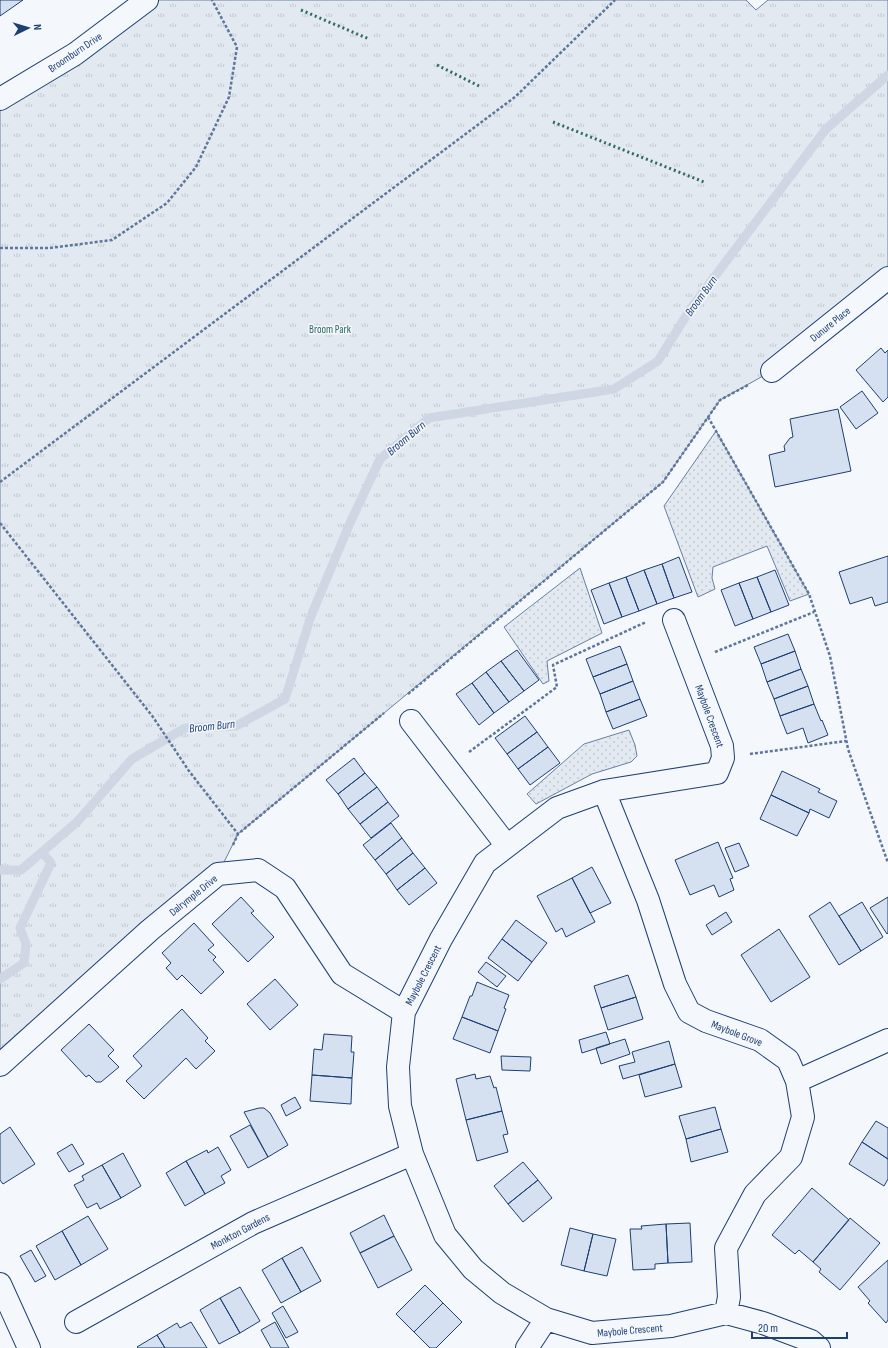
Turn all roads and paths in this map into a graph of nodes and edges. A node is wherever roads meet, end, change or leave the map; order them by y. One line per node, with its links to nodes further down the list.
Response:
1 (147, 0): 4 (street, Broomburn Drive)
2 (212, 0): 5 (path)
3 (615, 0): 9 (path)
4 (0, 99)
5 (0, 248)
6 (888, 278): 7 (street, Dunure Place)
7 (772, 371): 8 (path)
8 (708, 417): 11 (path); 14 (path)
9 (0, 482)
10 (0, 523): 21 (path)
11 (814, 612): 13 (path); 17 (path)
12 (674, 620): 13 (street, Maybole Crescent); 19 (path)
13 (690, 662): 18 (street, Maybole Crescent)
14 (405, 696)
15 (386, 712): 21 (path)
16 (411, 721): 19 (street)
17 (846, 741): 18 (path); 23 (path)
18 (723, 758): 20 (street, Maybole Crescent)
19 (448, 768): 22 (street)
20 (604, 791): 22 (street, Maybole Crescent); 28 (street, Maybole Grove)
21 (238, 834): 24 (path)
22 (507, 846): 25 (street, Maybole Crescent)
23 (888, 863)
24 (218, 874): 25 (street, Dalrymple Drive); 27 (street, Dalrymple Drive)
25 (404, 1012): 29 (street, Maybole Crescent)
26 (888, 1040): 28 (street)
27 (0, 1065)
28 (797, 1081): 31 (street, Maybole Grove)
29 (412, 1154): 32 (street, Maybole Crescent); 33 (street, Monkton Gardens)
30 (0, 1284): 35 (street)
31 (726, 1313): 34 (street, Maybole Crescent); 37 (street, Maybole Crescent)
32 (546, 1318): 34 (street, Maybole Crescent); 36 (street)
33 (76, 1322)
34 (642, 1339)
35 (29, 1348)
36 (528, 1348)
37 (820, 1348)

